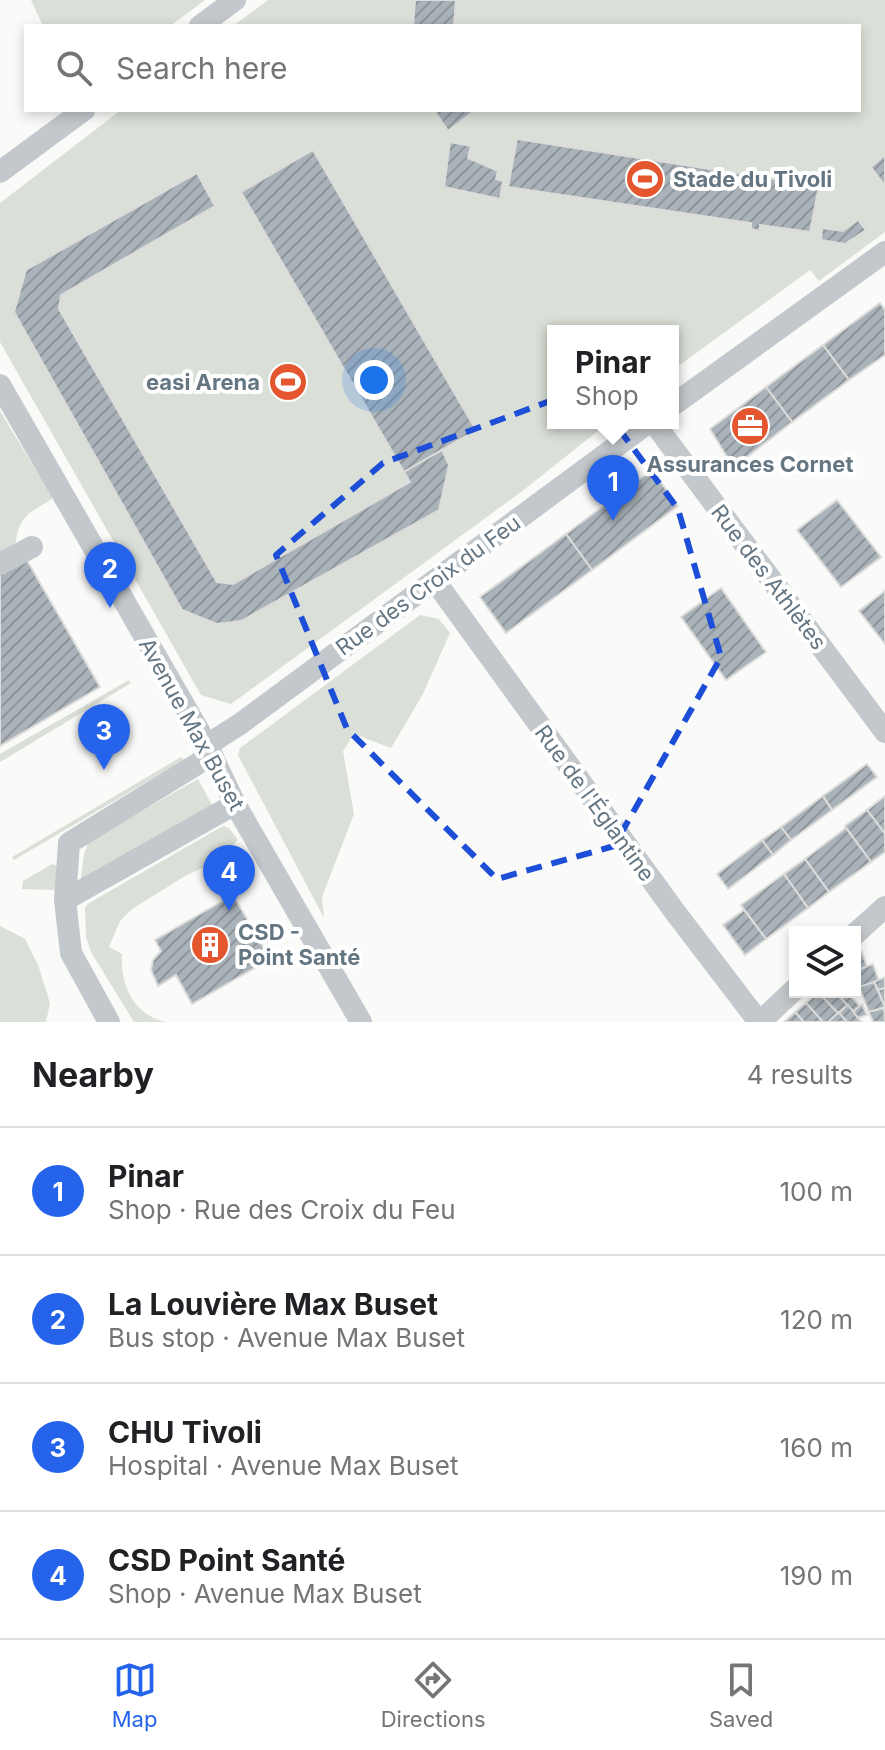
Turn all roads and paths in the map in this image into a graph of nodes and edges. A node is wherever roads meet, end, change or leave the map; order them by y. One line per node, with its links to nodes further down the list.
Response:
1 (235, 0): 2 (street)
2 (203, 24)
3 (81, 112): 4 (street)
4 (0, 172)
5 (883, 257): 7 (street)
6 (0, 385): 14 (street, Avenue Max Buset)
7 (679, 401)
8 (643, 429): 12 (street, Rue des Croix du Feu)
9 (656, 429): 13 (street, Rue des Athlètes)
10 (32, 547): 11 (street)
11 (0, 564)
12 (435, 581): 14 (street, Rue des Croix du Feu); 22 (street, Rue de l'Églantine)
13 (885, 731)
14 (210, 750): 15 (street, Avenue Max Buset); 16 (street, Rue des Croix du Feu)
15 (235, 804): 16 (street); 21 (street, Avenue Max Buset)
16 (65, 900): 20 (street)
17 (885, 907): 18 (street)
18 (861, 929)
19 (789, 995): 22 (street)
20 (109, 1022)
21 (361, 1022)
22 (760, 1022)

